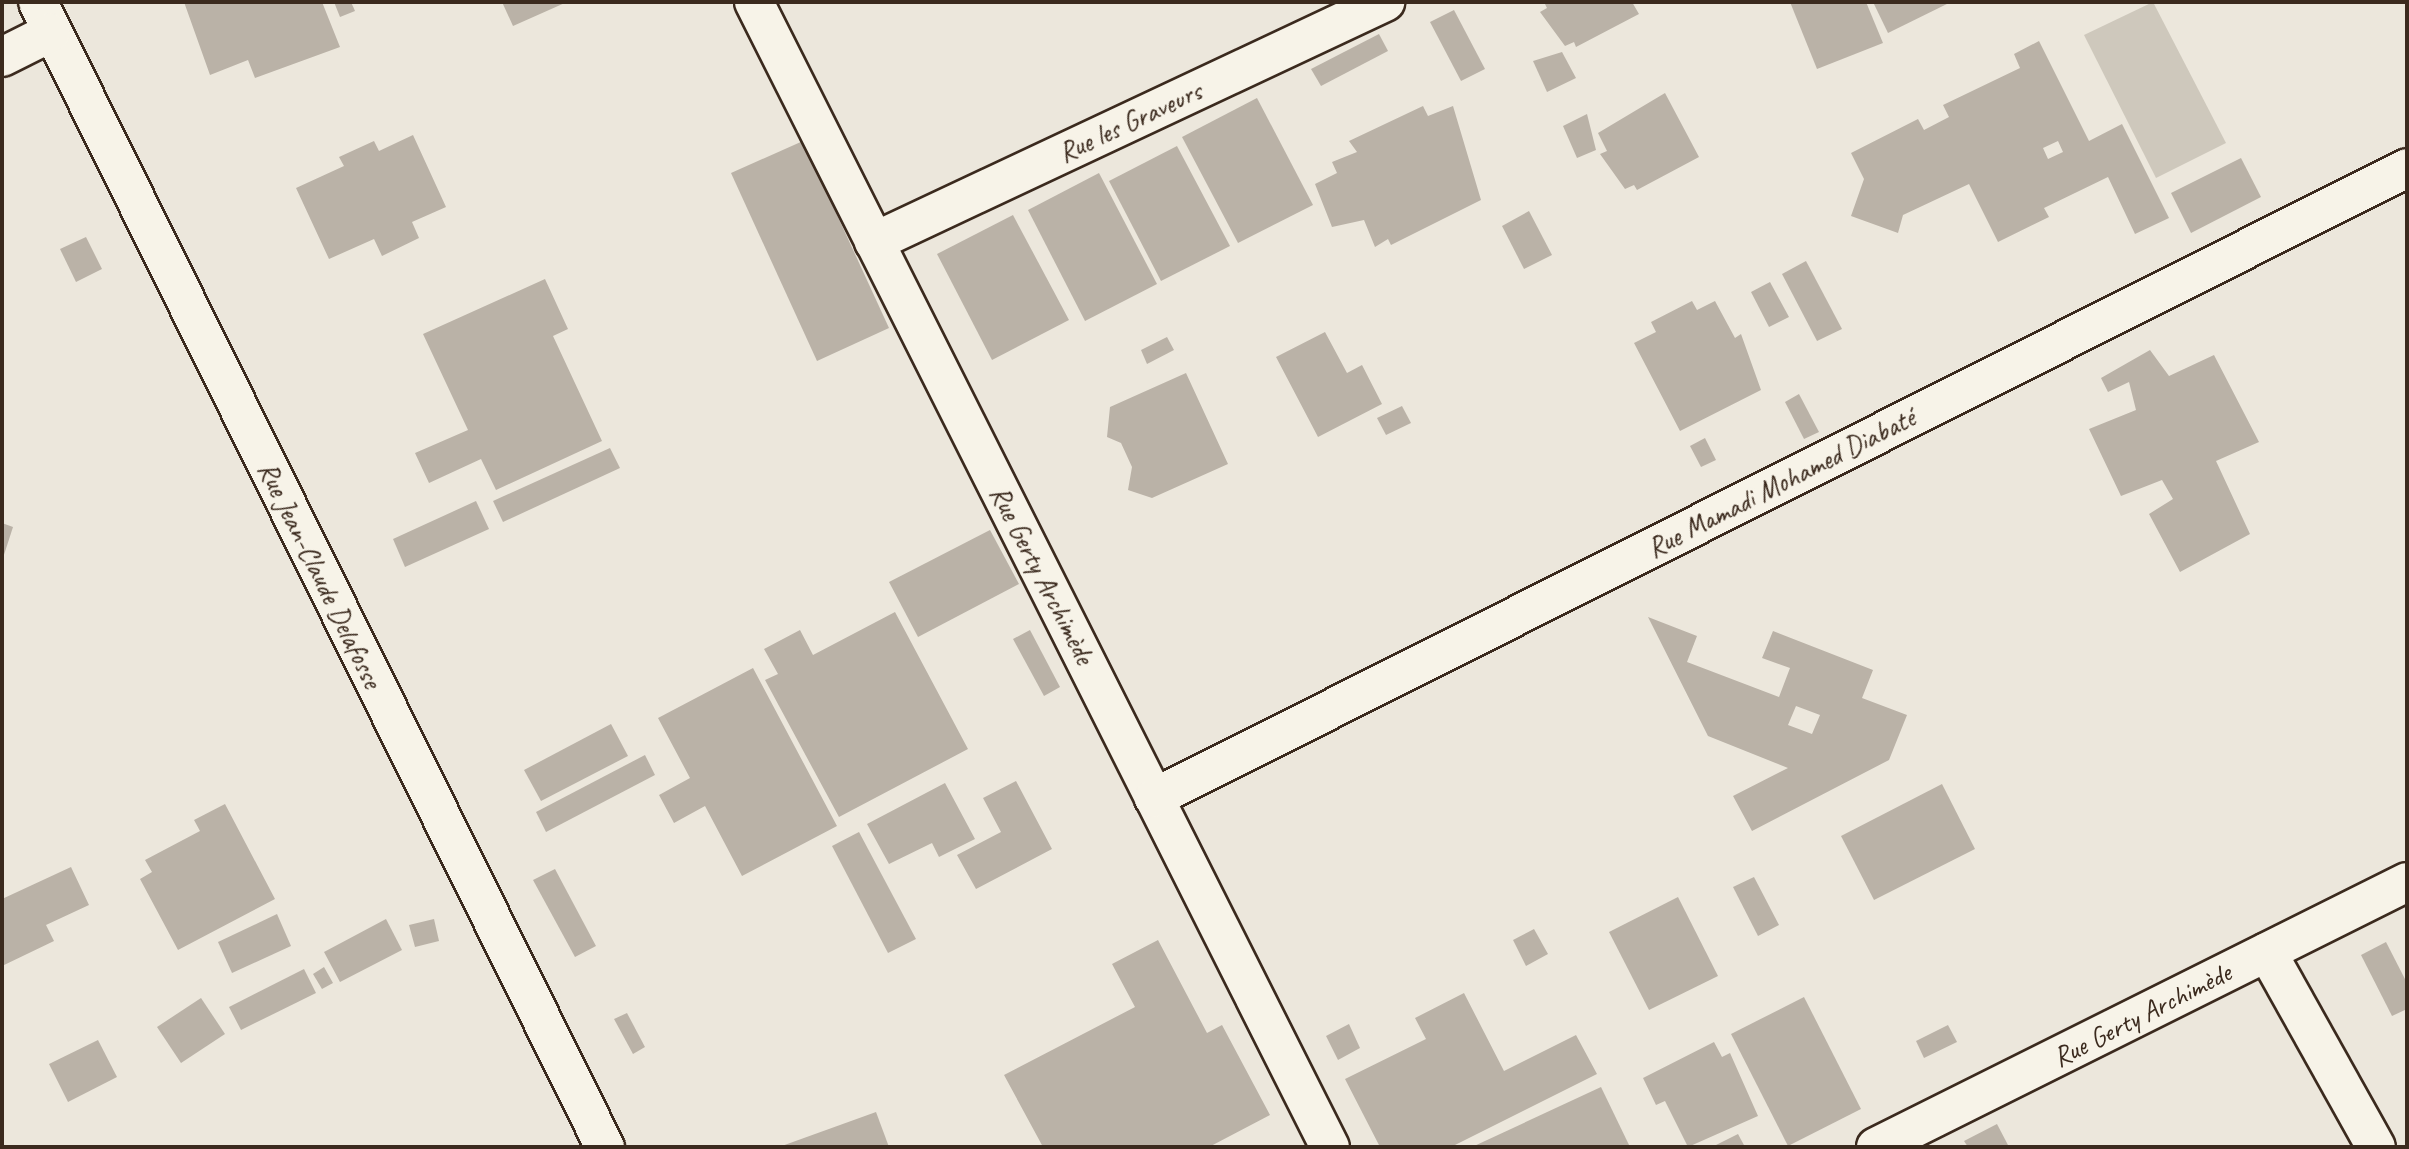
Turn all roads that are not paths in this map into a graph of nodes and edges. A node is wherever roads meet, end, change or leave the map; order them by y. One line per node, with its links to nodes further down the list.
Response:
1 (754, 2): 6 (street, Rue Gerty Archimède)
2 (1385, 2): 6 (street, Rue les Graveurs)
3 (44, 17): 4 (street); 10 (street, Rue Jean-Claude Delafosse)
4 (2, 57)
5 (2407, 168): 7 (street, Rue Mamadi Mohamed Diabaté)
6 (874, 242): 7 (street, Rue Gerty Archimède)
7 (1154, 799): 11 (street, Rue Gerty Archimède)
8 (2407, 882): 9 (street, Rue Gerty Archimède)
9 (2267, 952): 12 (street, Rue Gerty Archimède); 13 (street)
10 (605, 1147)
11 (1329, 1147)
12 (1877, 1147)
13 (2376, 1147)

